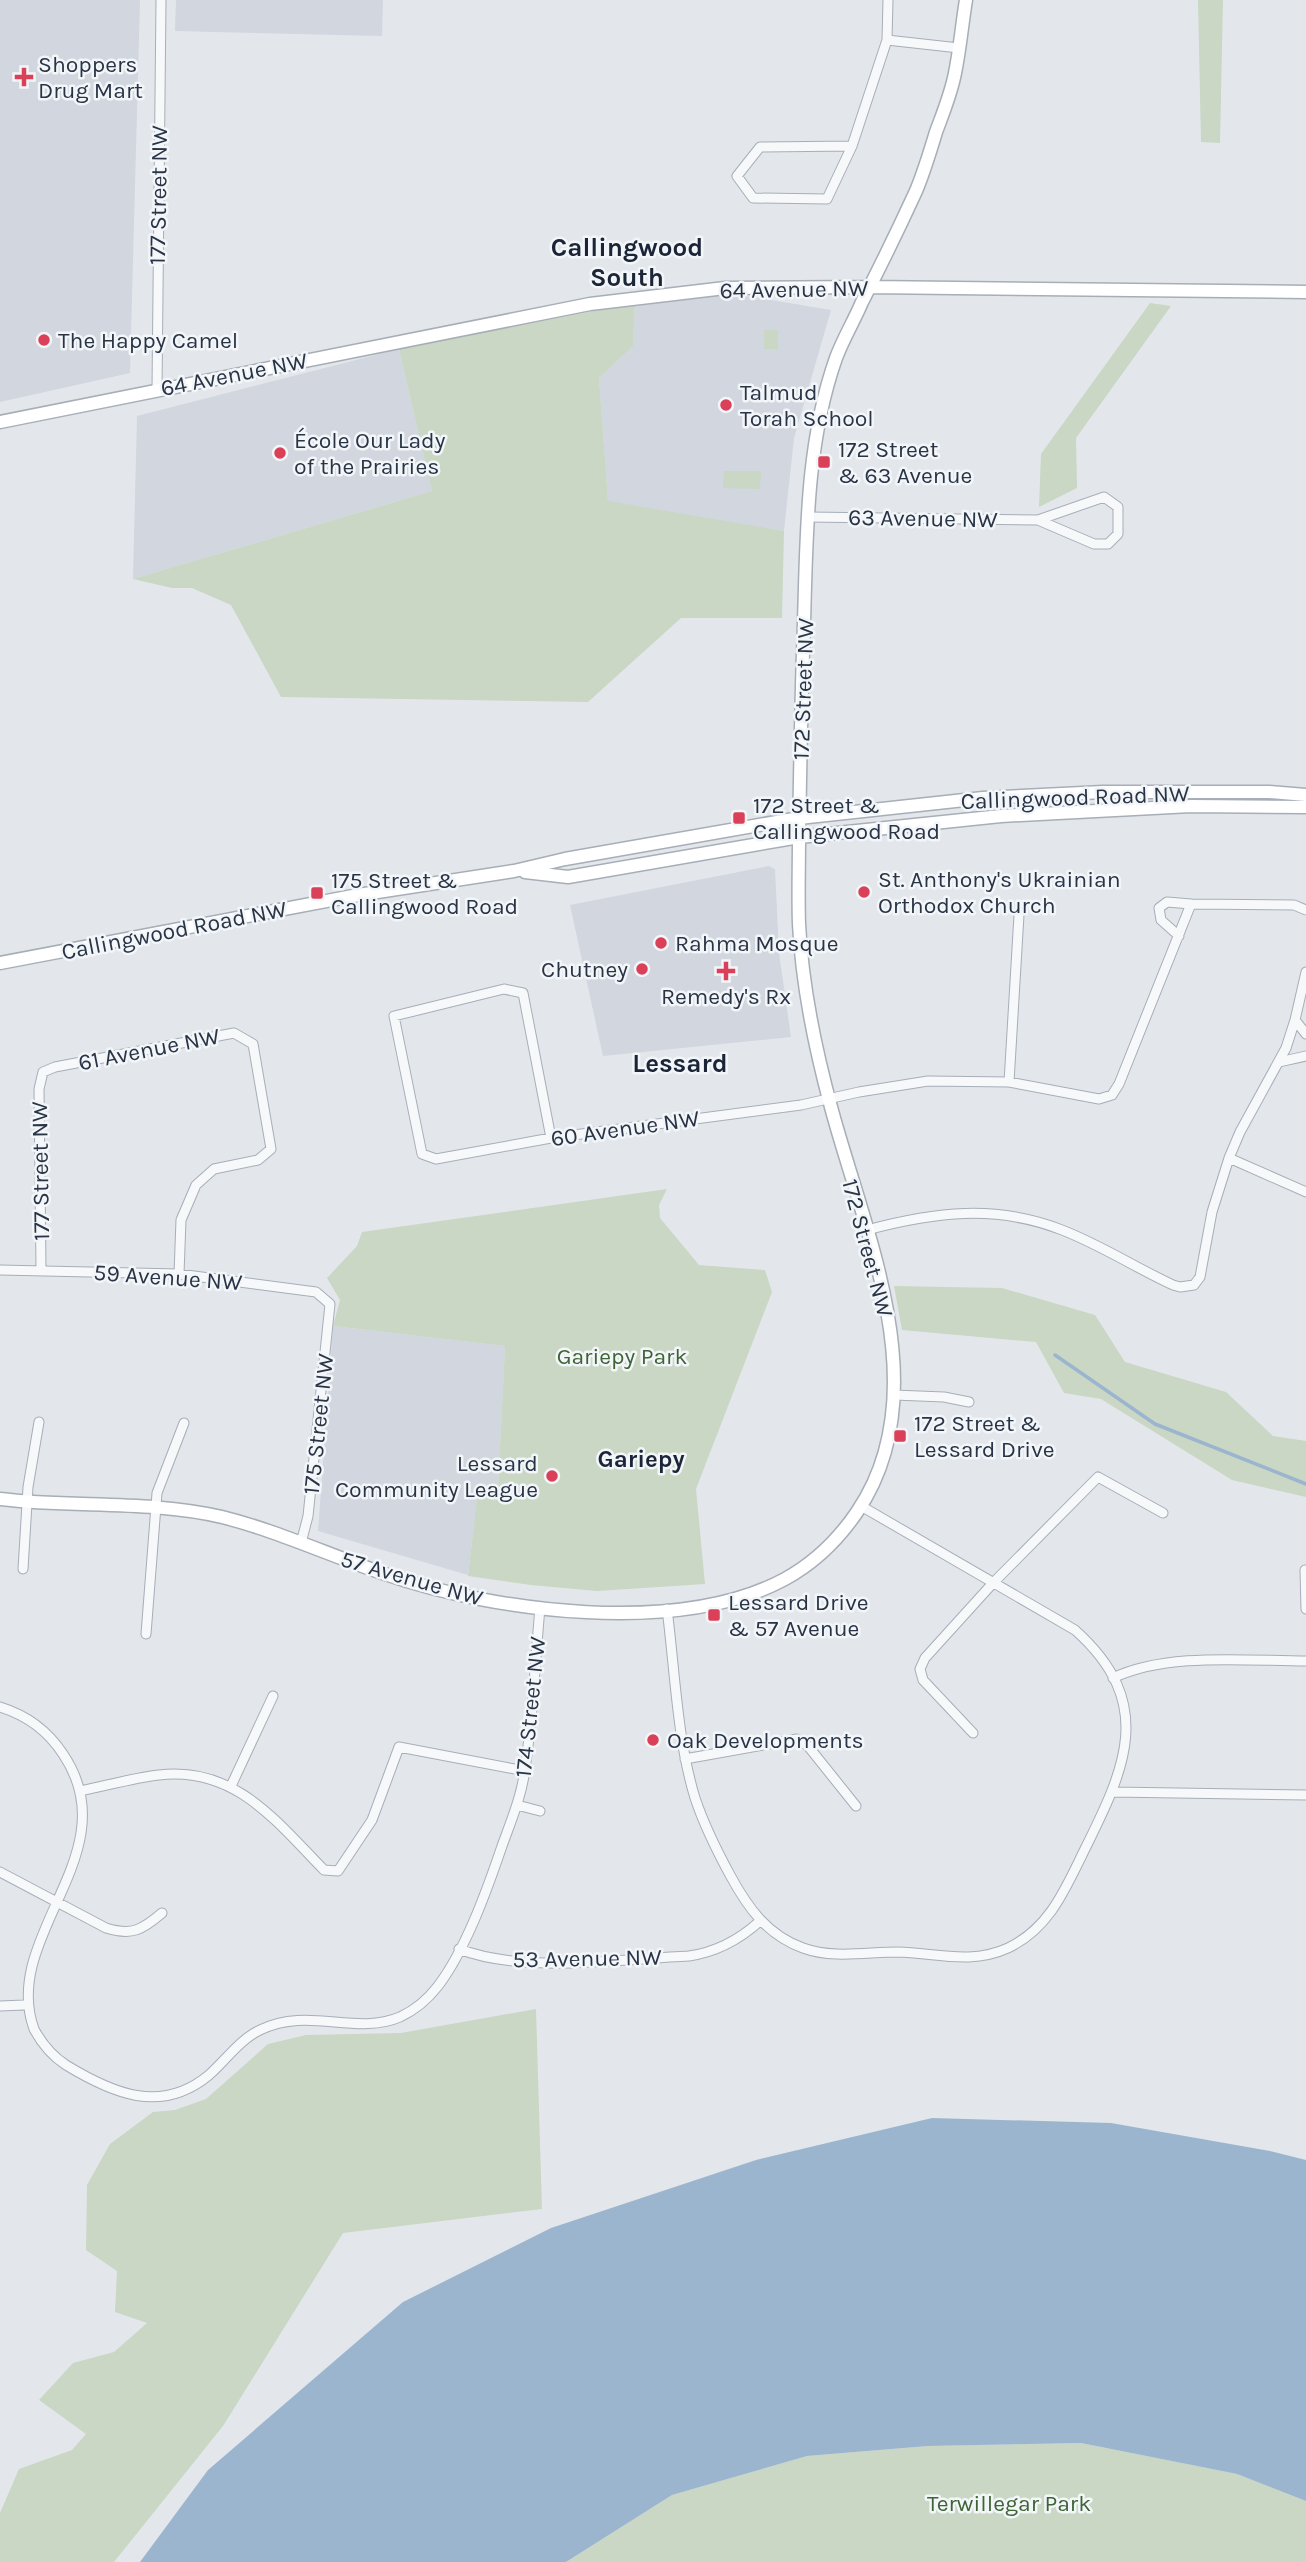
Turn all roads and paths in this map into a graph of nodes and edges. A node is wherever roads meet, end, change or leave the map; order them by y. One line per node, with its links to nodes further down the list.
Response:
1 (161, 0): 9 (street, 177 Street NW)
2 (888, 0): 4 (street)
3 (966, 0): 5 (street, 172 Street NW)
4 (887, 40): 5 (street); 6 (street)
5 (959, 48): 7 (street, 172 Street NW)
6 (852, 146): 6 (street)
7 (870, 287): 8 (street, 64 Avenue NW); 9 (street, 64 Avenue NW); 11 (street, 172 Street NW)
8 (1306, 292)
9 (157, 389): 10 (street, 64 Avenue NW)
10 (0, 422)
11 (808, 517): 12 (street, 63 Avenue NW); 17 (street, 172 Street NW)
12 (1038, 520): 12 (street, 63 Avenue NW)
13 (1306, 789): 14 (street)
14 (1269, 792): 15 (street, Callingwood Road NW); 17 (street, Callingwood Road NW)
15 (1306, 795)
16 (1306, 807): 18 (street, Callingwood Road NW)
17 (799, 818): 18 (street, 172 Street NW); 19 (street, Callingwood Road NW)
18 (799, 837): 19 (street, Callingwood Road NW); 32 (street, 172 Street NW)
19 (514, 871): 24 (street, Callingwood Road NW)
20 (1191, 904): 21 (street); 23 (street); 23 (street)
21 (1306, 910)
22 (1019, 915): 31 (street)
23 (1179, 936): 31 (street, 60 Avenue NW)
24 (4, 961)
25 (1306, 972): 26 (street)
26 (1295, 1020): 27 (street); 29 (street)
27 (1306, 1034)
28 (1306, 1056): 29 (street)
29 (1279, 1062): 34 (street)
30 (43, 1072): 38 (street, 177 Street NW); 39 (street, 61 Avenue NW)
31 (1009, 1082): 32 (street, 60 Avenue NW)
32 (828, 1099): 33 (street, 60 Avenue NW); 36 (street, 172 Street NW)
33 (551, 1138): 33 (street, 60 Avenue NW)
34 (1229, 1158): 35 (street); 36 (street)
35 (1306, 1192)
36 (867, 1230): 41 (street, 172 Street NW)
37 (0, 1270): 38 (street, 59 Avenue NW)
38 (41, 1270): 39 (street, 59 Avenue NW)
39 (178, 1274): 40 (street, 59 Avenue NW)
40 (330, 1304): 50 (street, 175 Street NW)
41 (894, 1395): 42 (street); 47 (street, 172 Street NW)
42 (969, 1402)
43 (39, 1422): 46 (street)
44 (184, 1423): 48 (street)
45 (0, 1499): 46 (street, 57 Avenue NW)
46 (26, 1502): 48 (street, 57 Avenue NW); 51 (street)
47 (861, 1506): 53 (street); 54 (street, 172 Street NW)
48 (155, 1507): 50 (street, 57 Avenue NW); 58 (street)
49 (1163, 1513): 53 (street)
50 (301, 1543): 55 (street, 57 Avenue NW)
51 (23, 1570)
52 (1305, 1570): 57 (street)
53 (993, 1583): 60 (street); 63 (street)
54 (758, 1591): 56 (street, 57 Avenue NW)
55 (540, 1608): 56 (street, 57 Avenue NW); 65 (street, 174 Street NW)
56 (667, 1609): 64 (street)
57 (1306, 1609)
58 (146, 1634)
59 (1306, 1661): 60 (street)
60 (1113, 1678): 68 (street)
61 (273, 1696): 66 (street)
62 (0, 1707): 67 (street)
63 (972, 1733)
64 (685, 1759): 71 (street); 76 (street)
65 (525, 1771): 66 (street); 70 (street, 174 Street NW)
66 (231, 1786): 67 (street)
67 (79, 1791): 74 (street)
68 (1113, 1792): 69 (street); 76 (street)
69 (1306, 1795)
70 (517, 1805): 72 (street, 174 Street NW); 77 (street, 174 Street NW)
71 (856, 1806)
72 (540, 1811)
73 (0, 1872): 74 (street)
74 (53, 1901): 75 (street); 78 (street)
75 (162, 1913)
76 (760, 1921): 77 (street, 53 Avenue NW)
77 (459, 1949): 78 (street)
78 (24, 2005): 79 (street)
79 (0, 2006)

